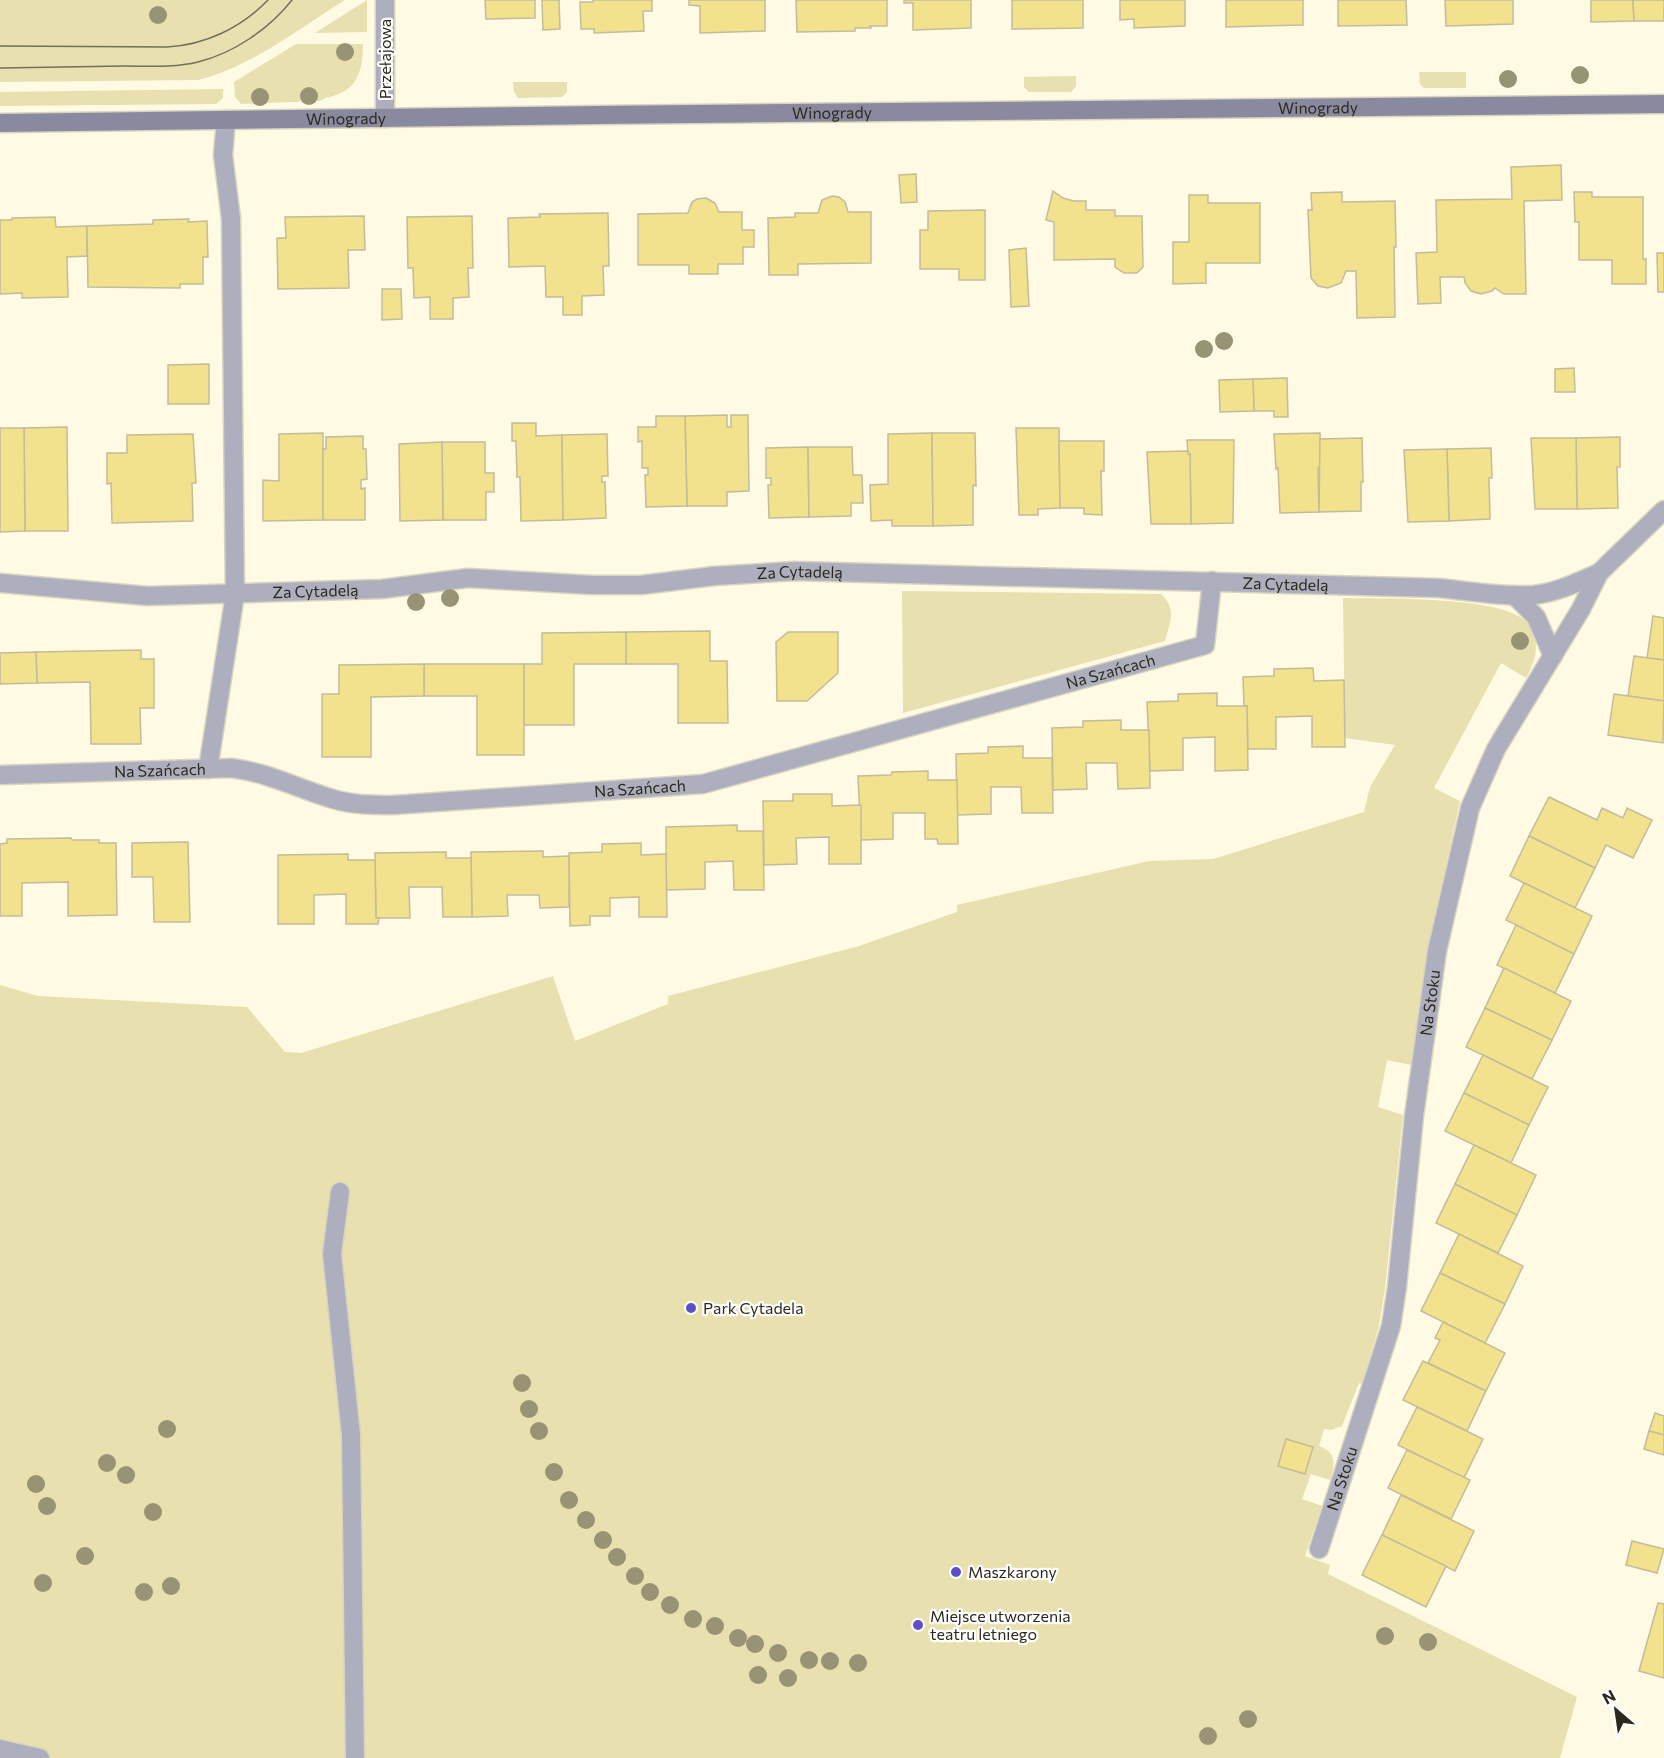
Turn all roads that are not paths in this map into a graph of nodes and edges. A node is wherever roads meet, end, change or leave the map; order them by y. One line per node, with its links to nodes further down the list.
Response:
1 (386, 0): 3 (street, Przełajowa)
2 (1664, 104): 3 (street, Winogrady)
3 (385, 118): 4 (street, Winogrady)
4 (226, 120): 5 (street, Winogrady); 10 (street)
5 (0, 123)
6 (1664, 510): 7 (street, Na Stoku)
7 (1599, 573): 11 (street, Za Cytadelą); 12 (street, Na Stoku)
8 (1212, 581): 10 (street, Za Cytadelą); 11 (street, Za Cytadelą); 13 (street, Na Szańcach)
9 (0, 583): 10 (street, Za Cytadelą)
10 (235, 594): 13 (street)
11 (1514, 595): 12 (street)
12 (1553, 656): 16 (street, Na Stoku)
13 (208, 769): 14 (street, Na Szańcach)
14 (0, 775)
15 (340, 1192): 19 (street)
16 (1319, 1550)
17 (0, 1749): 18 (street)
18 (40, 1758)
19 (355, 1758)

